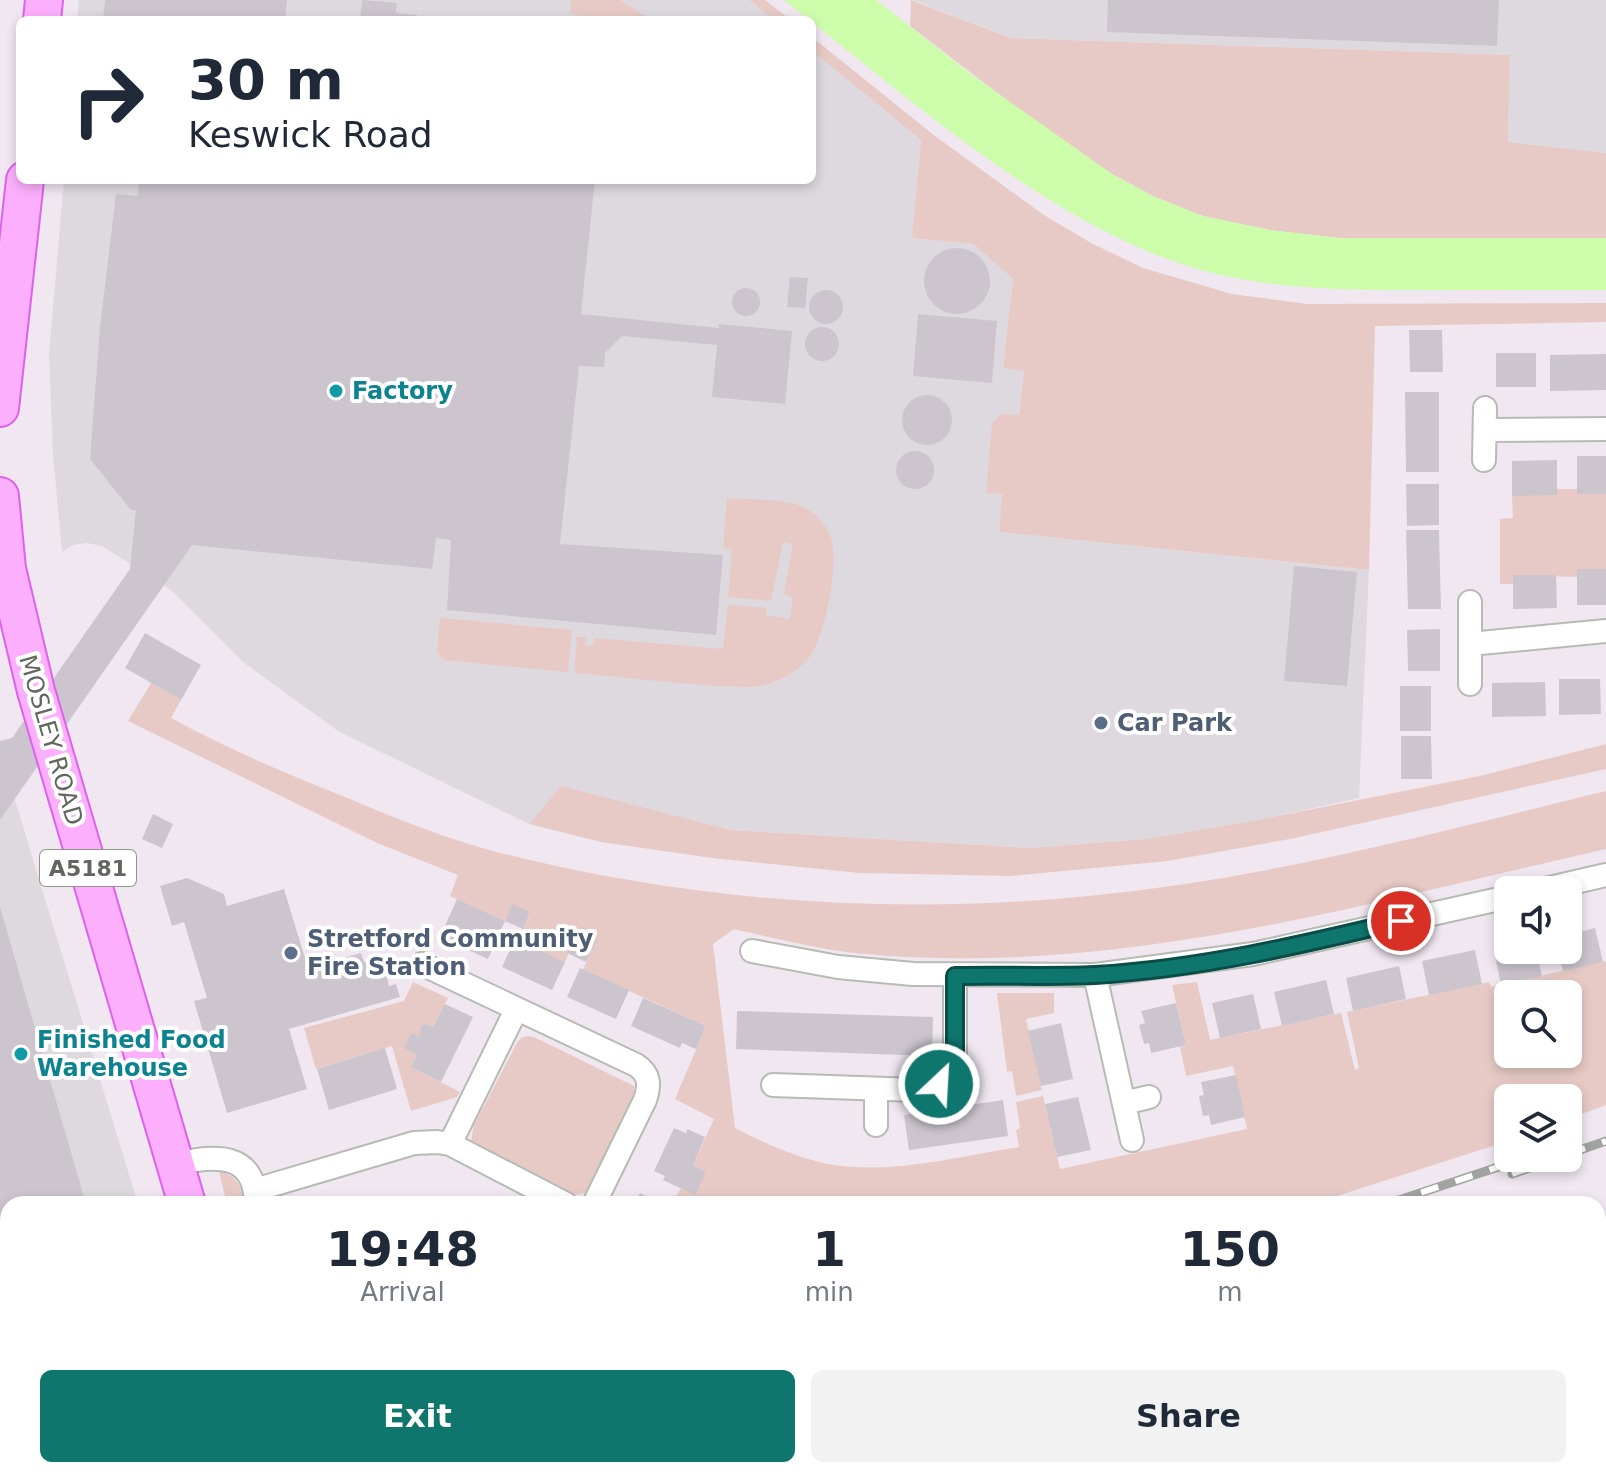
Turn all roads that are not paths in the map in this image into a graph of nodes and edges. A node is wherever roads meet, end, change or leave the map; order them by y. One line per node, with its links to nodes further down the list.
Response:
1 (25, 184): 2 (main road)
2 (0, 408)
3 (1606, 429): 4 (street)
4 (1484, 460)
5 (0, 496): 25 (main road, MOSLEY ROAD / A5181)
6 (1470, 602): 8 (street)
7 (1606, 631): 8 (street)
8 (1470, 644): 9 (street)
9 (1470, 684)
10 (1606, 875): 11 (street)
11 (1582, 881)
12 (1494, 900): 15 (street)
13 (752, 951): 16 (street)
14 (422, 964): 17 (street)
15 (1095, 975): 16 (street); 21 (street)
16 (955, 976): 19 (street)
17 (516, 1010): 24 (street); 30 (street)
18 (773, 1085): 19 (street)
19 (876, 1089): 22 (street)
20 (1149, 1097): 21 (street)
21 (1124, 1103): 23 (street)
22 (876, 1125)
23 (1132, 1140)
24 (450, 1144): 28 (street); 29 (street)
25 (175, 1164): 26 (main road, A5181); 27 (street)
26 (185, 1196)
27 (256, 1196)
28 (259, 1196)
29 (551, 1196)
30 (598, 1196)

